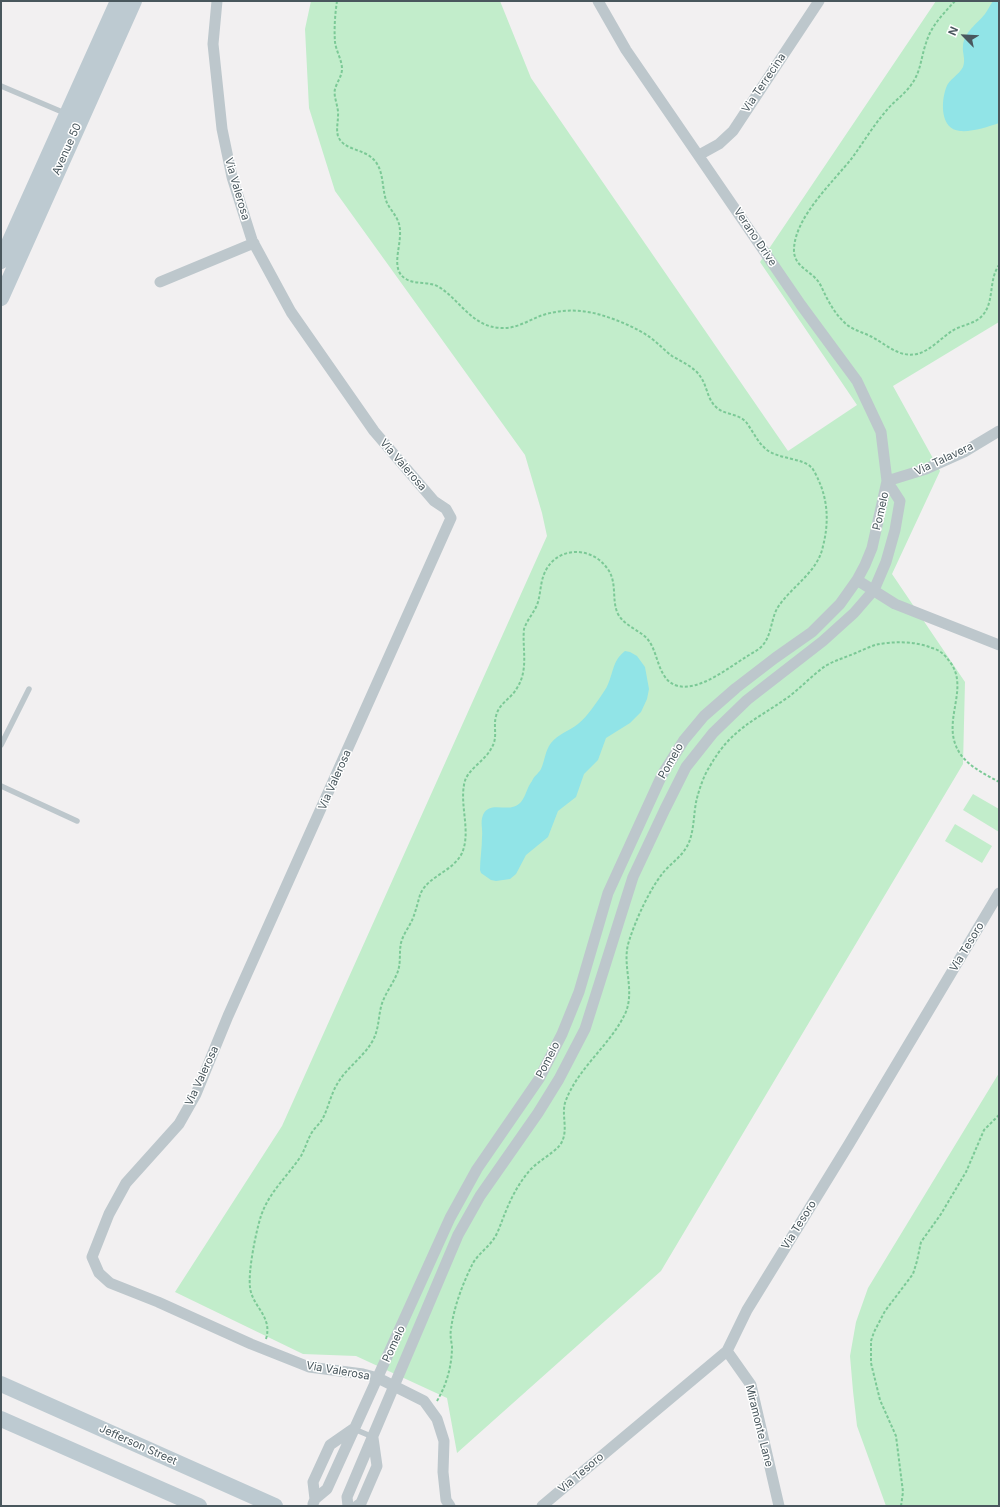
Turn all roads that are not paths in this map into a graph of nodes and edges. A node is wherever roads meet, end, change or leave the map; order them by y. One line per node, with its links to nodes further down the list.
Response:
1 (118, 1): 7 (main road, Avenue 50)
2 (134, 1): 12 (main road, Avenue 50)
3 (217, 1): 9 (street, Via Valerosa)
4 (598, 1): 8 (street, Verano Drive)
5 (819, 1): 8 (street, Via Terrecina)
6 (1, 86): 7 (lane)
7 (67, 114): 10 (main road, Avenue 50)
8 (699, 155): 14 (street, Verano Drive)
9 (254, 243): 11 (street); 24 (street, Via Valerosa)
10 (1, 262)
11 (160, 282)
12 (1, 298)
13 (999, 431): 14 (street, Via Talavera)
14 (887, 481): 15 (street, Pomelo); 16 (street, Pomelo)
15 (857, 580): 16 (street); 24 (street, Pomelo)
16 (874, 590): 17 (street); 26 (street, Pomelo)
17 (999, 645)
18 (30, 689): 19 (lane)
19 (1, 745)
20 (1, 786): 21 (lane)
21 (78, 821)
22 (999, 893): 23 (street, Via Tesoro)
23 (727, 1351): 36 (street, Via Tesoro); 37 (street, Miramonte Lane)
24 (378, 1378): 26 (street, Via Valerosa); 28 (street, Pomelo)
25 (1, 1384): 32 (main road, Jefferson Street)
26 (394, 1386): 29 (street, Pomelo); 35 (street, Via Valerosa)
27 (1, 1419): 31 (main road)
28 (354, 1429): 29 (lane); 30 (street, Pomelo); 30 (street, Pomelo)
29 (373, 1437): 33 (street, Pomelo); 34 (street)
30 (314, 1502)
31 (199, 1506)
32 (275, 1506)
33 (348, 1506)
34 (357, 1506)
35 (450, 1506)
36 (542, 1506)
37 (779, 1506)

